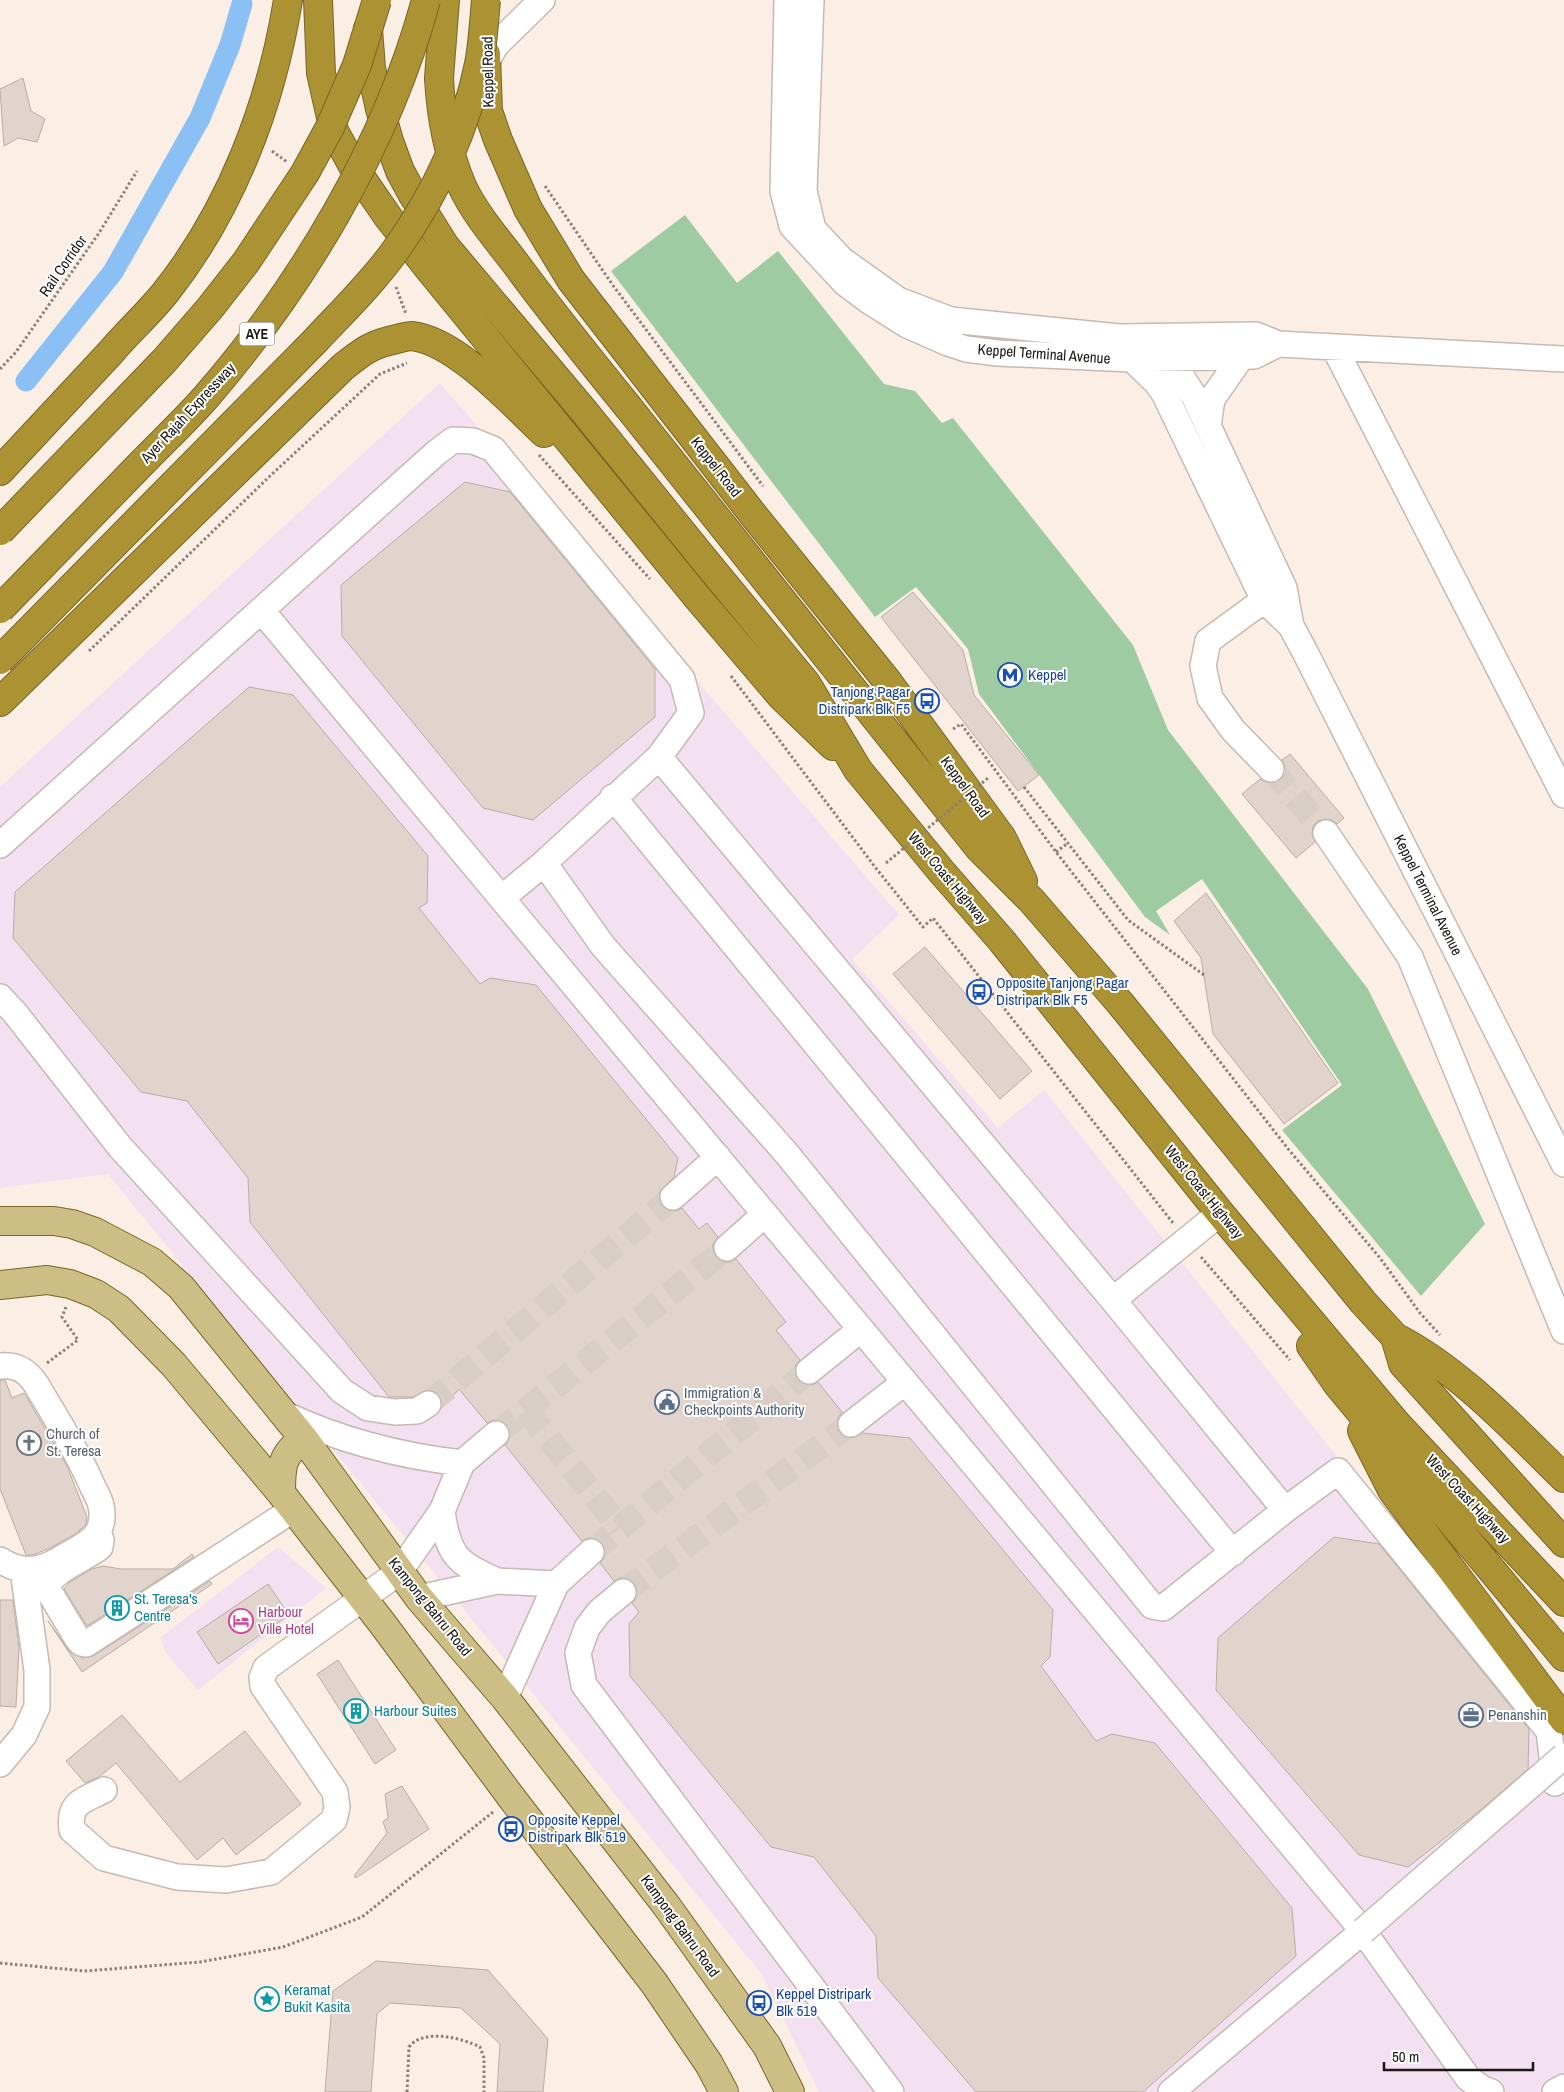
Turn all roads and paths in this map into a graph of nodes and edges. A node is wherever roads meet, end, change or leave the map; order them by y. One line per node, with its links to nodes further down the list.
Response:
1 (288, 0): 26 (highway)
2 (318, 0): 28 (highway)
3 (366, 0): 41 (highway)
4 (377, 0): 29 (highway, bridge)
5 (426, 0): 32 (highway, Ayer Rajah Expressway / AYE, bridge)
6 (445, 0): 53 (highway, bridge)
7 (487, 0): 11 (highway, Keppel Road); 35 (highway, bridge)
8 (542, 0): 11 (lane)
9 (787, 0): 20 (lane, Keppel Terminal Avenue)
10 (811, 0): 15 (lane, Keppel Terminal Avenue)
11 (485, 64): 53 (highway, Keppel Road)
12 (137, 171): 23 (path, Rail Corridor)
13 (541, 180): 27 (path)
14 (1154, 336): 15 (lane, Keppel Terminal Avenue); 16 (lane, Keppel Terminal Avenue); 19 (lane, Keppel Terminal Avenue)
15 (1118, 337): 20 (lane)
16 (1278, 344): 17 (lane); 18 (lane)
17 (1334, 347): 21 (lane); 44 (lane)
18 (1242, 356): 19 (lane); 24 (lane)
19 (1170, 358): 20 (lane); 24 (lane, Keppel Terminal Avenue)
20 (1132, 359): 31 (lane, Keppel Terminal Avenue)
21 (1564, 359)
22 (410, 361): 34 (path)
23 (0, 369)
24 (1208, 426): 31 (lane, Keppel Terminal Avenue)
25 (536, 452): 30 (path)
26 (0, 471)
27 (766, 490)
28 (617, 500): 37 (highway); 41 (highway)
29 (0, 531)
30 (656, 586)
31 (1274, 594): 40 (lane); 57 (lane, Keppel Terminal Avenue)
32 (0, 609)
33 (261, 610): 39 (lane); 48 (lane); 52 (lane)
34 (88, 652)
35 (0, 660)
36 (726, 670): 62 (path)
37 (0, 702)
38 (953, 730): 49 (path)
39 (659, 756): 45 (lane); 65 (lane)
40 (1272, 769)
41 (858, 770): 59 (highway, West Coast Highway)
42 (988, 778): 51 (path, bridge)
43 (1024, 787): 47 (path)
44 (1564, 795)
45 (613, 797): 50 (lane); 90 (lane)
46 (1326, 833): 68 (lane)
47 (1068, 843): 49 (path); 54 (path)
48 (0, 845)
49 (1056, 852): 70 (path)
50 (544, 863): 52 (lane); 90 (lane)
51 (886, 863)
52 (502, 898): 56 (lane)
53 (1032, 901): 69 (highway)
54 (1204, 975)
55 (5, 1012): 77 (lane)
56 (718, 1157): 58 (lane); 60 (lane)
57 (1564, 1164)
58 (673, 1197)
59 (1220, 1213): 62 (lane); 76 (highway); 99 (highway, West Coast Highway)
60 (765, 1214): 63 (lane); 67 (lane)
61 (0, 1221): 78 (main road, Kampong Bahru Road)
62 (1187, 1241): 65 (lane); 71 (path)
63 (727, 1248)
64 (0, 1285): 84 (main road)
65 (1113, 1300): 85 (lane)
66 (68, 1302): 74 (path)
67 (861, 1329): 73 (lane); 75 (lane)
68 (1564, 1331)
69 (1394, 1337): 83 (highway); 88 (highway)
70 (1447, 1342)
71 (1291, 1361)
72 (0, 1366): 74 (lane)
73 (809, 1371)
74 (31, 1376): 87 (lane)
75 (905, 1382): 79 (lane); 109 (lane)
76 (1338, 1385): 100 (highway); 102 (highway)
77 (428, 1404)
78 (284, 1414): 81 (main road, Kampong Bahru Road); 82 (lane)
79 (852, 1424)
80 (496, 1434): 82 (lane)
81 (304, 1439): 84 (main road); 93 (main road, Kampong Bahru Road)
82 (462, 1463): 86 (lane)
83 (1564, 1478)
84 (287, 1501): 87 (lane); 97 (main road)
85 (1285, 1510): 90 (lane); 106 (lane)
86 (442, 1511): 93 (lane); 94 (lane)
87 (98, 1532): 92 (lane)
88 (1564, 1543)
89 (591, 1552): 95 (lane)
90 (1233, 1553)
91 (0, 1560): 92 (lane)
92 (23, 1570): 104 (lane)
93 (399, 1572): 97 (lane); 98 (main road, Kampong Bahru Road)
94 (497, 1581): 95 (lane); 98 (lane)
95 (556, 1584): 101 (lane)
96 (623, 1592): 116 (lane)
97 (363, 1598): 107 (lane); 108 (main road)
98 (419, 1598): 101 (main road, Kampong Bahru Road)
99 (1564, 1602)
100 (1564, 1657)
101 (505, 1698): 115 (main road, Kampong Bahru Road)
102 (1564, 1720)
103 (1564, 1756): 109 (lane, bridge)
104 (0, 1764)
105 (1528, 1773): 106 (lane)
106 (1559, 1789)
107 (104, 1790)
108 (511, 1797): 110 (path); 114 (main road)
109 (1363, 1931): 117 (lane); 118 (lane)
110 (0, 1963)
111 (1564, 2087): 119 (lane)
112 (407, 2092): 113 (path)
113 (484, 2092)
114 (724, 2092)
115 (790, 2092)
116 (891, 2092)
117 (1172, 2092)
118 (1491, 2092)
119 (1555, 2092)

